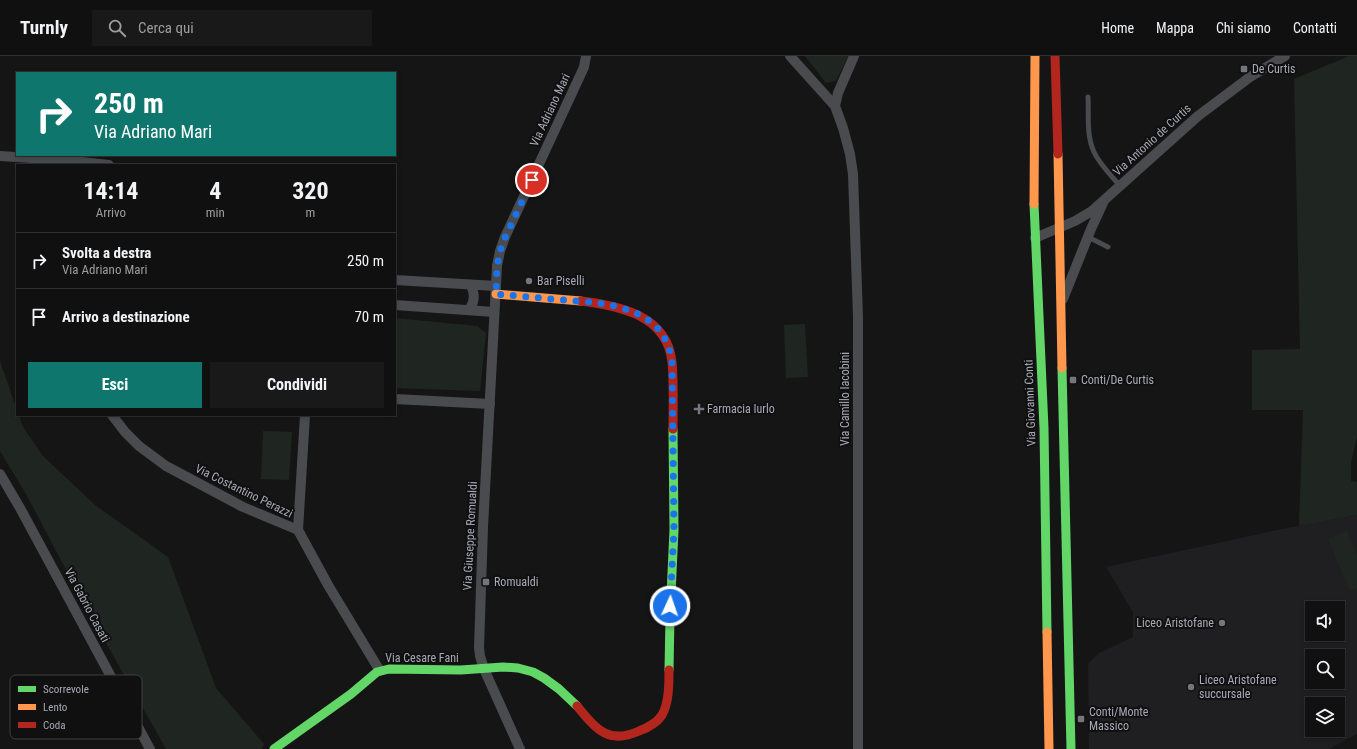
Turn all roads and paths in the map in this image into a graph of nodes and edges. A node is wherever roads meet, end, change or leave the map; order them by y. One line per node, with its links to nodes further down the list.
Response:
1 (586, 56): 19 (street, Via Adriano Mari)
2 (790, 56): 8 (street)
3 (854, 56): 8 (street)
4 (1035, 56): 15 (main road, Via Giovanni Conti)
5 (1055, 56): 13 (main road)
6 (1285, 56): 11 (street, Via Antonio de Curtis)
7 (1088, 97): 11 (lane)
8 (835, 106): 37 (street, Via Camillo Iacobini)
9 (0, 156): 10 (street)
10 (100, 164)
11 (1120, 186): 12 (street, Via Antonio de Curtis)
12 (1104, 202): 13 (street, Via Antonio de Curtis); 14 (street)
13 (1060, 228): 15 (street, Via Antonio de Curtis); 21 (main road)
14 (1088, 237): 16 (lane); 21 (street)
15 (1035, 238): 38 (main road, Via Giovanni Conti)
16 (1108, 247)
17 (396, 280): 18 (street)
18 (471, 285): 19 (street); 22 (street)
19 (496, 290): 23 (street, Via Adriano Mari); 30 (main road, Via Cesare Fani)
20 (396, 305): 22 (street)
21 (1061, 305): 39 (main road)
22 (469, 310): 23 (street)
23 (494, 312): 25 (street, Via Giuseppe Romualdi)
24 (396, 399): 25 (street)
25 (490, 404): 30 (street, Via Giuseppe Romualdi)
26 (113, 416): 29 (street, Via Costantino Perazzi)
27 (305, 416): 29 (street)
28 (0, 474): 32 (street, Via Gabrio Casati)
29 (298, 530): 31 (street, Via Costantino Perazzi)
30 (484, 669): 31 (main road, Via Cesare Fani); 36 (street)
31 (380, 671): 35 (main road, Via Cesare Fani)
32 (110, 675)
33 (142, 734): 34 (street, Via Gabrio Casati)
34 (150, 749)
35 (274, 749)
36 (520, 749)
37 (858, 749)
38 (1049, 749)
39 (1071, 749)

